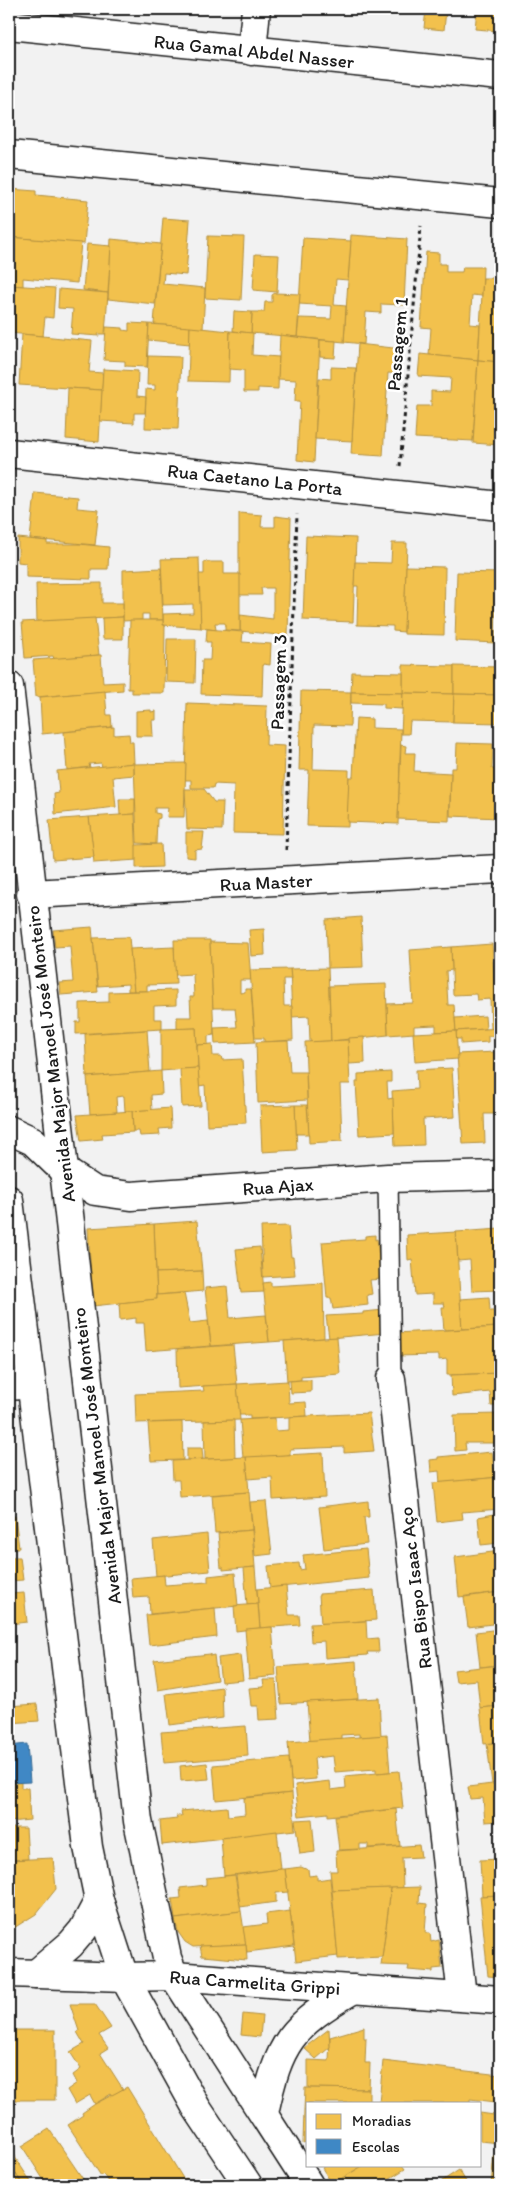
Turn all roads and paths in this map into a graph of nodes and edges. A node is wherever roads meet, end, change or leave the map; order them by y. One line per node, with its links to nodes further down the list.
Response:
1 (256, 9): 3 (street)
2 (9, 25): 3 (street, Rua Gamal Abdel Nasser)
3 (252, 51): 4 (street, Rua Gamal Abdel Nasser)
4 (500, 76)
5 (9, 155): 6 (street)
6 (424, 195): 7 (street); 10 (path, Passagem 1)
7 (500, 203)
8 (9, 453): 9 (street, Rua Caetano La Porta)
9 (298, 483): 10 (street, Rua Caetano La Porta); 15 (path, Passagem 3)
10 (398, 495): 11 (street, Rua Caetano La Porta)
11 (500, 506)
12 (9, 686): 13 (street, Avenida Major Manoel José Monteiro)
13 (16, 820): 16 (street, Avenida Major Manoel José Monteiro)
14 (500, 869): 15 (street, Rua Master)
15 (285, 881): 16 (street, Rua Master)
16 (31, 894): 18 (street, Avenida Major Manoel José Monteiro)
17 (9, 1130): 18 (street, Rua Ajax)
18 (63, 1170): 20 (street, Rua Ajax); 27 (street, Avenida Major Manoel José Monteiro)
19 (500, 1175): 20 (street, Rua Ajax)
20 (388, 1178): 22 (lane, Rua Bispo Isaac Aço)
21 (9, 1200): 23 (street)
22 (391, 1379): 30 (street, Rua Bispo Isaac Aço)
23 (20, 1385): 24 (street)
24 (99, 1900): 26 (street); 28 (street)
25 (9, 1973): 26 (street, Rua Carmelita Grippi)
26 (36, 1974): 28 (street, Rua Carmelita Grippi)
27 (174, 1976): 28 (street, Rua Carmelita Grippi); 29 (street, Rua Carmelita Grippi); 32 (street, Avenida Major Manoel José Monteiro)
28 (124, 1977): 33 (street)
29 (354, 1989): 30 (street, Rua Carmelita Grippi); 32 (street)
30 (462, 1996): 31 (street, Rua Carmelita Grippi)
31 (500, 2000)
32 (264, 2113): 34 (street, Avenida Major Manoel José Monteiro)
33 (248, 2185)
34 (309, 2185)

